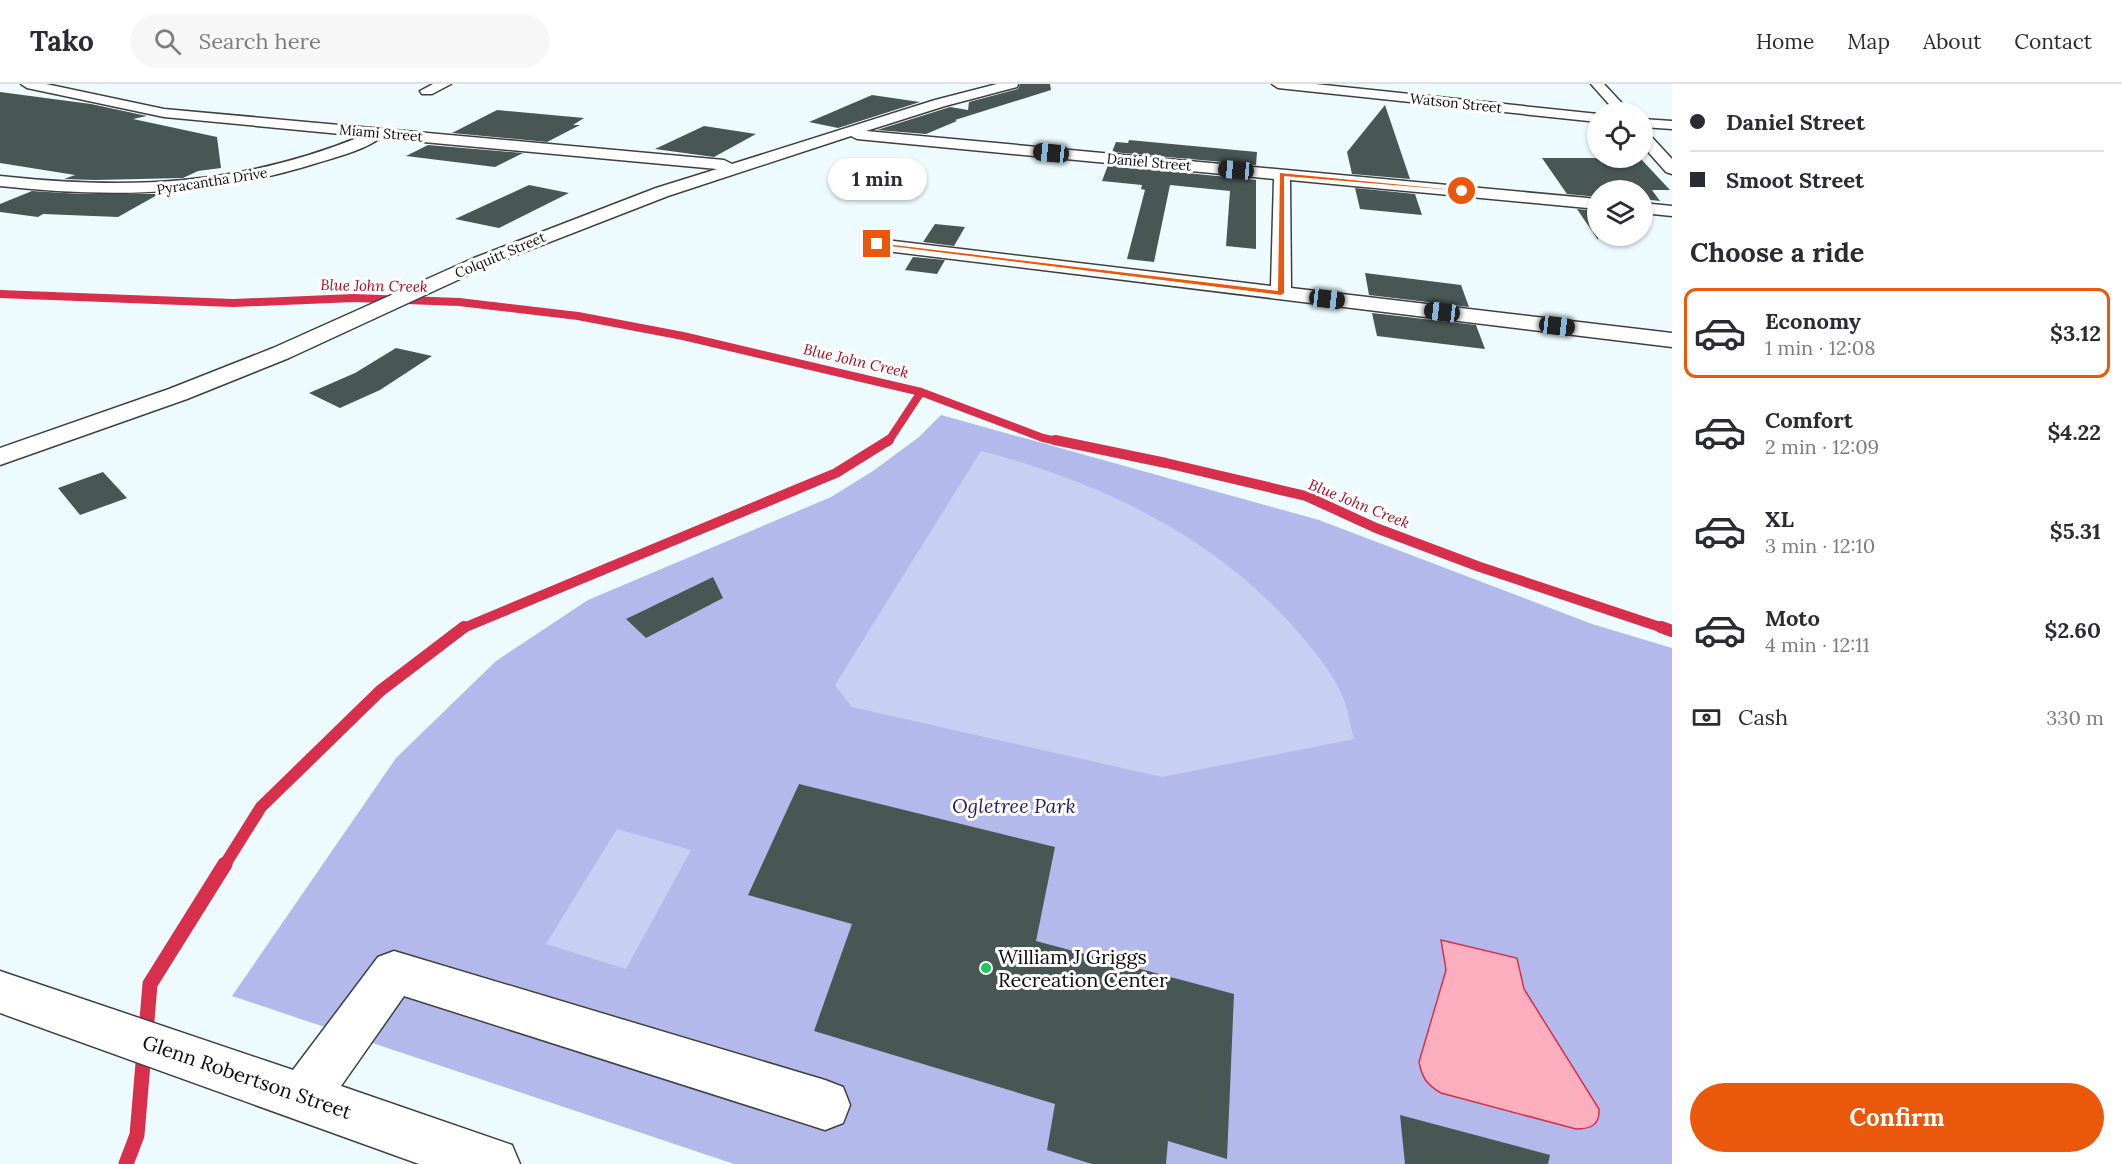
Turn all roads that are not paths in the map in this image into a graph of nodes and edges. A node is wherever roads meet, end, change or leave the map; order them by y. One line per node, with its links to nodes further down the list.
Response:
1 (27, 84): 11 (street, Miami Street)
2 (445, 84): 6 (street)
3 (1012, 84): 12 (street, Colquitt Street)
4 (1278, 84): 8 (street, Watson Street)
5 (1597, 84): 7 (street)
6 (427, 91)
7 (1614, 102)
8 (1587, 117)
9 (1653, 124): 10 (street)
10 (1672, 125)
11 (381, 133): 14 (street, Miami Street); 17 (street, Pyracantha Drive)
12 (843, 133): 14 (street, Colquitt Street); 16 (street, Daniel Street)
13 (1653, 147): 15 (street)
14 (738, 166): 24 (street, Colquitt Street)
15 (1672, 169)
16 (1282, 174): 18 (street, Daniel Street); 22 (street)
17 (0, 181)
18 (1587, 203)
19 (1653, 209): 20 (street)
20 (1672, 211)
21 (877, 244): 22 (street)
22 (1281, 293): 23 (street)
23 (1672, 340)
24 (0, 458)
25 (0, 992): 26 (street, Glenn Robertson Street)
26 (303, 1097): 27 (street); 28 (street, Glenn Robertson Street)
27 (825, 1105)
28 (493, 1164)

